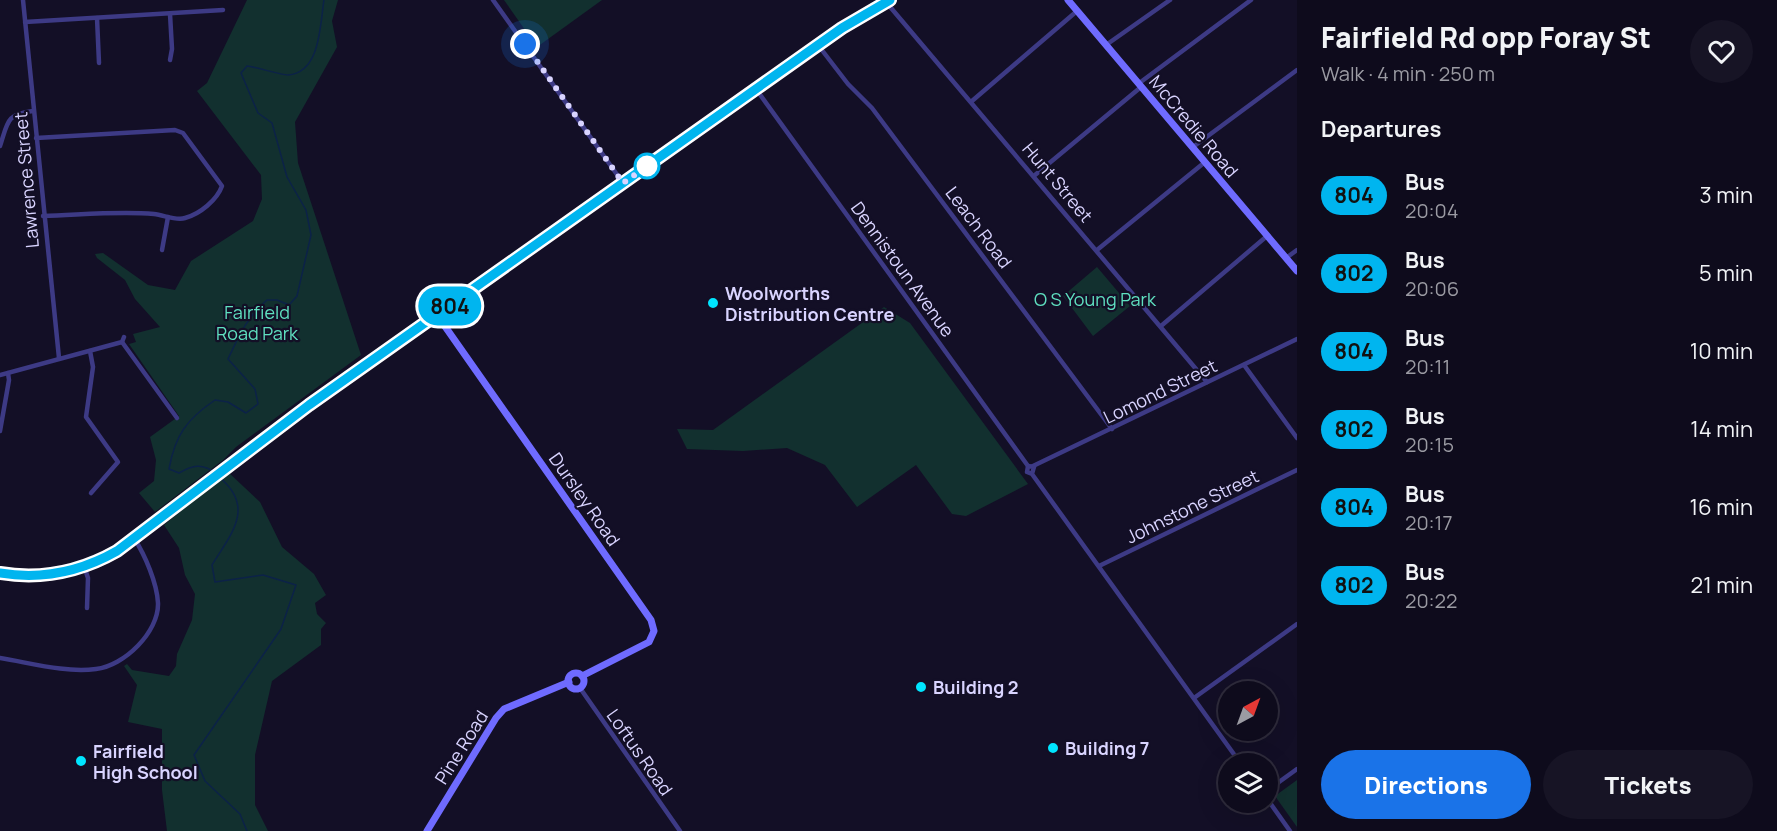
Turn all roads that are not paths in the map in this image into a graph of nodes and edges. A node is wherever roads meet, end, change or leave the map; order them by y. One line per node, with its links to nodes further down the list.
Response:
1 (23, 0): 11 (street, Lawrence Street)
2 (493, 0): 26 (street)
3 (1068, 0): 8 (main road, McCredie Road)
4 (1170, 0): 13 (street)
5 (1251, 0): 17 (street)
6 (888, 1): 12 (main road); 19 (street, Hunt Street)
7 (223, 10): 9 (street)
8 (1077, 11): 13 (main road, McCredie Road); 19 (street)
9 (170, 14): 10 (street); 14 (street)
10 (97, 18): 11 (street); 15 (street)
11 (25, 22): 20 (street, Lawrence Street)
12 (818, 45): 18 (main road); 45 (street, Leach Road)
13 (1106, 45): 17 (main road, McCredie Road)
14 (170, 60)
15 (99, 63)
16 (1297, 70): 23 (street)
17 (1139, 85): 23 (main road, McCredie Road); 25 (street)
18 (756, 89): 26 (main road); 48 (street, Dennistoun Avenue)
19 (972, 101): 25 (street, Hunt Street)
20 (33, 111): 21 (street, Lawrence Street); 22 (street)
21 (36, 138): 27 (street, Lawrence Street); 28 (street)
22 (0, 146)
23 (1193, 147): 24 (main road, McCredie Road)
24 (1205, 162): 29 (main road, McCredie Road); 31 (street)
25 (1035, 175): 31 (street, Hunt Street)
26 (623, 183): 35 (main road)
27 (43, 216): 28 (street); 39 (street, Lawrence Street)
28 (168, 217): 30 (street)
29 (1267, 236): 33 (main road, McCredie Road); 36 (street)
30 (162, 250)
31 (1097, 250): 36 (street, Hunt Street)
32 (1297, 250): 33 (street)
33 (1286, 258): 34 (main road, McCredie Road)
34 (1297, 271)
35 (437, 315): 51 (main road); 58 (main road, Dursley Road)
36 (1161, 327): 43 (street, Hunt Street)
37 (1297, 339): 40 (street, Lomond Street)
38 (90, 351): 39 (street); 44 (street); 50 (street)
39 (58, 358): 41 (street)
40 (1244, 365): 43 (street, Lomond Street); 47 (street)
41 (8, 373): 42 (street); 46 (street)
42 (0, 375)
43 (1208, 382): 45 (street, Lomond Street)
44 (177, 418)
45 (1112, 429): 48 (street, Lomond Street)
46 (0, 431)
47 (1297, 438)
48 (1030, 466): 53 (street)
49 (1297, 470): 53 (street, Johnstone Street)
50 (91, 493)
51 (134, 538): 52 (main road); 57 (street)
52 (84, 566): 54 (main road); 55 (street)
53 (1099, 566): 61 (street)
54 (0, 573)
55 (87, 608)
56 (1297, 624): 61 (street)
57 (0, 658)
58 (582, 676): 59 (main road); 60 (main road)
59 (569, 682): 60 (main road); 66 (main road, Pine Road)
60 (580, 688): 67 (street, Loftus Road)
61 (1194, 698): 62 (street)
62 (1233, 753)
63 (1297, 769): 64 (street)
64 (1278, 783)
65 (1277, 813): 68 (street)
66 (427, 831)
67 (680, 831)
68 (1290, 831)

